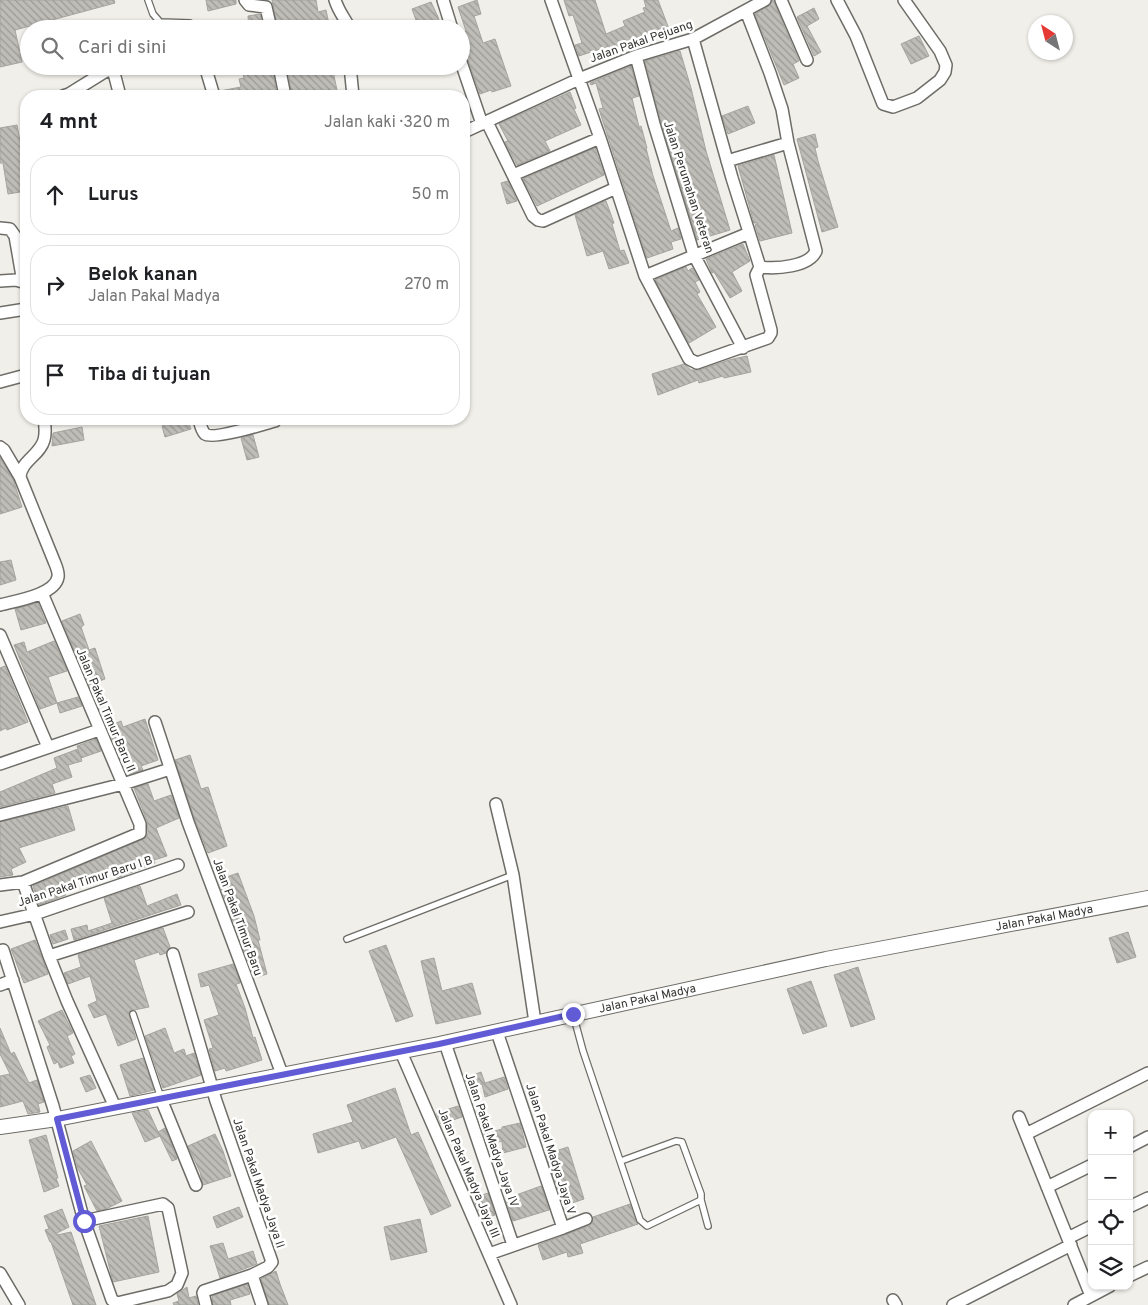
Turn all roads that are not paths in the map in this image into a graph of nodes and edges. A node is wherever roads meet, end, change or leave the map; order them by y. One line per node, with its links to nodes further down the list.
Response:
1 (148, 0): 11 (lane)
2 (245, 0): 12 (street)
3 (335, 0): 13 (street)
4 (443, 0): 14 (street)
5 (551, 0): 24 (street)
6 (765, 0): 10 (street, Jalan Pakal Pejuang)
7 (781, 0): 17 (street)
8 (837, 0): 9 (street)
9 (904, 0)
10 (746, 11): 15 (street, Jalan Pakal Pejuang); 33 (street)
11 (158, 20)
12 (269, 20)
13 (346, 20)
14 (449, 20)
15 (693, 39): 16 (street, Jalan Pakal Pejuang); 34 (street)
16 (636, 56): 24 (street, Jalan Pakal Pejuang); 39 (street, Jalan Perumahan Veteran)
17 (806, 60)
18 (100, 75): 25 (street)
19 (115, 75): 26 (street)
20 (208, 75): 27 (street)
21 (281, 75): 28 (street)
22 (351, 75): 29 (street)
23 (466, 75): 30 (street)
24 (579, 79): 30 (street); 32 (street)
25 (75, 90)
26 (118, 90)
27 (212, 90)
28 (284, 90)
29 (352, 90)
30 (484, 123): 31 (street); 35 (street)
31 (470, 129)
32 (600, 138): 35 (street); 36 (street)
33 (788, 142): 34 (street); 41 (street)
34 (727, 161): 38 (street)
35 (513, 175): 36 (street)
36 (616, 188): 42 (street)
37 (0, 228): 40 (street)
38 (749, 233): 39 (street); 41 (street)
39 (694, 255): 42 (street); 47 (street, Jalan Perumahan Veteran)
40 (20, 259)
41 (760, 267): 47 (street)
42 (646, 276): 47 (street)
43 (0, 281): 44 (street)
44 (20, 281)
45 (20, 310): 46 (street)
46 (0, 313)
47 (743, 348)
48 (20, 377): 49 (street)
49 (0, 382)
50 (44, 425): 54 (street)
51 (201, 425): 52 (street)
52 (257, 425)
53 (0, 447): 54 (street)
54 (20, 477): 55 (street)
55 (42, 593): 56 (street); 59 (street, Jalan Pakal Timur Baru II)
56 (0, 605)
57 (0, 635): 60 (street)
58 (155, 722): 62 (street, Jalan Pakal Timur Baru)
59 (99, 730): 60 (street); 63 (street, Jalan Pakal Timur Baru II)
60 (48, 747): 61 (street)
61 (0, 764)
62 (170, 768): 63 (street); 87 (street, Jalan Pakal Timur Baru)
63 (123, 784): 65 (street); 68 (street, Jalan Pakal Timur Baru II)
64 (496, 804): 67 (street)
65 (0, 815)
66 (178, 865): 72 (street, Jalan Pakal Timur Baru I B)
67 (513, 875): 74 (lane); 82 (street)
68 (23, 882): 69 (street); 72 (street)
69 (0, 885)
70 (1148, 898): 81 (street, Jalan Pakal Madya)
71 (188, 912): 77 (street)
72 (35, 914): 73 (street, Jalan Pakal Timur Baru I B); 77 (street)
73 (0, 922)
74 (347, 939)
75 (3, 950): 78 (street)
76 (173, 954): 88 (street)
77 (49, 956): 90 (street)
78 (13, 980): 79 (street); 92 (street)
79 (0, 985)
80 (133, 1014): 89 (lane)
81 (573, 1014): 82 (street, Jalan Pakal Madya); 97 (lane)
82 (535, 1022): 83 (street, Jalan Pakal Madya)
83 (498, 1032): 84 (street, Jalan Pakal Madya); 107 (street, Jalan Pakal Madya Jaya V)
84 (445, 1043): 85 (street, Jalan Pakal Madya); 110 (street, Jalan Pakal Madya Jaya IV)
85 (401, 1052): 87 (street, Jalan Pakal Madya); 111 (street, Jalan Pakal Madya Jaya III)
86 (1148, 1073): 94 (street)
87 (282, 1074): 88 (street, Jalan Pakal Madya)
88 (213, 1089): 89 (street, Jalan Pakal Madya); 115 (street, Jalan Pakal Madya Jaya II)
89 (161, 1099): 90 (street, Jalan Pakal Madya); 99 (street)
90 (115, 1107): 92 (street, Jalan Pakal Madya)
91 (1019, 1117): 94 (street)
92 (57, 1119): 93 (street, Jalan Pakal Madya); 105 (street)
93 (0, 1127)
94 (1026, 1134): 100 (street)
95 (1148, 1137): 96 (street)
96 (1133, 1145)
97 (621, 1161): 102 (lane); 102 (lane)
98 (1088, 1167): 100 (street)
99 (196, 1185)
100 (1047, 1187): 109 (street)
101 (1148, 1198): 103 (street)
102 (701, 1200): 106 (lane)
103 (1133, 1205)
104 (586, 1219): 107 (street)
105 (84, 1221): 105 (street)
106 (708, 1226)
107 (563, 1228): 110 (street, Jalan Pakal Madya Jaya V)
108 (1088, 1229): 109 (street)
109 (1069, 1241): 117 (street); 122 (street)
110 (513, 1245): 111 (street, Jalan Pakal Madya Jaya V)
111 (488, 1254): 121 (street, Jalan Pakal Madya Jaya III)
112 (1148, 1267): 114 (street)
113 (0, 1273): 118 (street)
114 (1133, 1274)
115 (252, 1275): 119 (street); 120 (street)
116 (1102, 1290): 117 (street)
117 (1091, 1296): 123 (street)
118 (20, 1305)
119 (206, 1305)
120 (262, 1305)
121 (511, 1305)
122 (953, 1305)
123 (1074, 1305)

